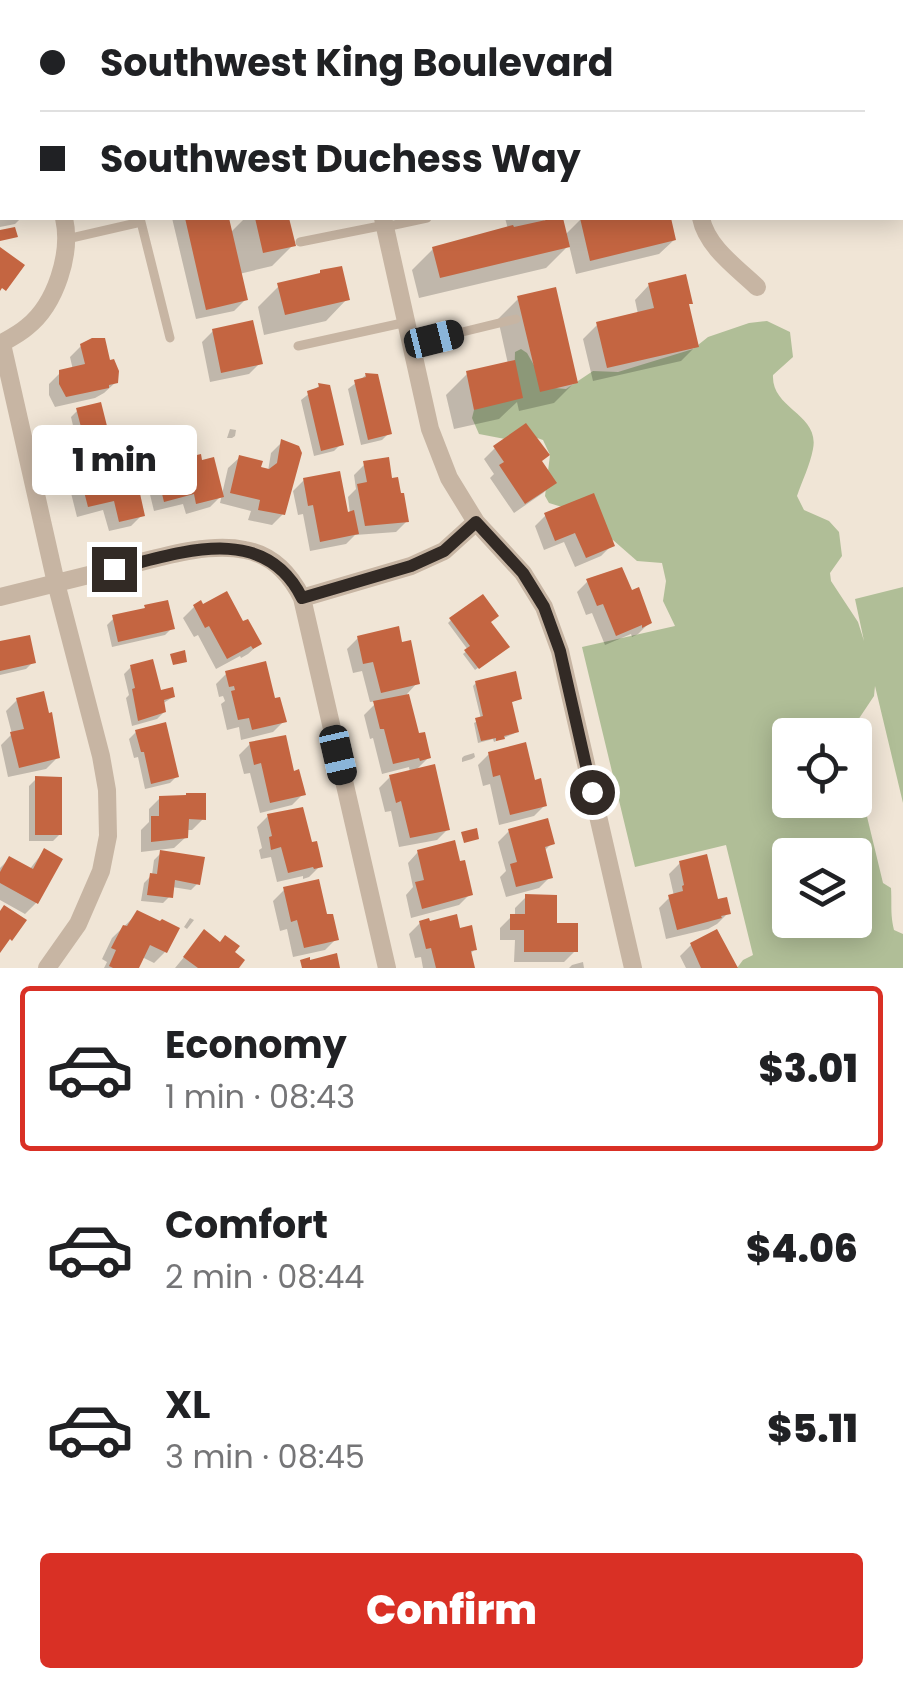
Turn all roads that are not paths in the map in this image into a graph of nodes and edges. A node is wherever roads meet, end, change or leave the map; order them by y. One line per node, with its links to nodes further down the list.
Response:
1 (64, 220): 6 (street)
2 (140, 220): 6 (lane); 11 (lane)
3 (410, 220): 5 (lane)
4 (701, 220): 8 (street)
5 (384, 223): 7 (lane); 10 (street)
6 (67, 239): 12 (street)
7 (300, 242)
8 (757, 287)
9 (516, 319): 13 (lane)
10 (408, 322): 13 (street); 14 (lane)
11 (170, 338)
12 (1, 344): 16 (street)
13 (413, 344): 15 (street)
14 (298, 346)
15 (476, 522): 18 (street); 21 (street)
16 (56, 583): 17 (street); 18 (street); 19 (street)
17 (0, 597)
18 (302, 598): 20 (street)
19 (49, 967)
20 (387, 968)
21 (633, 968)

